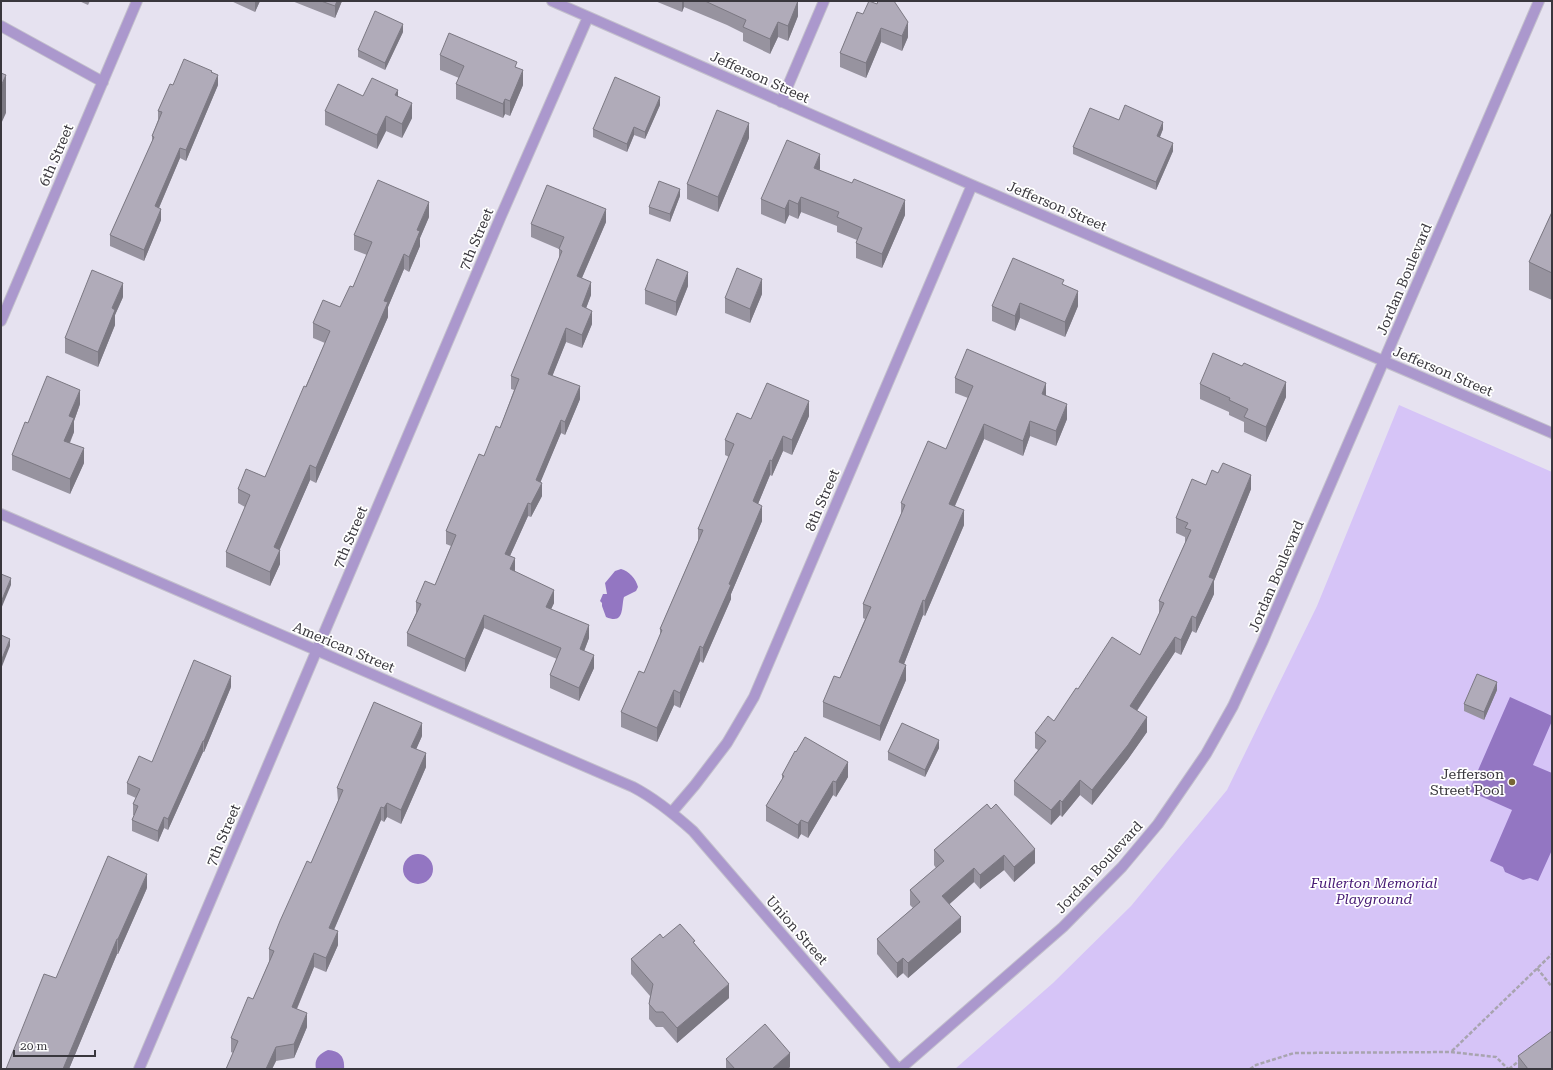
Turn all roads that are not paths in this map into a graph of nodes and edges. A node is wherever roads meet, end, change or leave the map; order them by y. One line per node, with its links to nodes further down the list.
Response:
1 (137, 1): 7 (street, 6th Street)
2 (552, 1): 5 (street, Jefferson Street)
3 (824, 1): 8 (street)
4 (1539, 1): 11 (street, Jordan Boulevard)
5 (588, 17): 8 (street, Jefferson Street); 14 (street, 7th Street)
6 (1, 26): 7 (street)
7 (102, 82): 10 (street, 6th Street)
8 (781, 102): 9 (street, Jefferson Street)
9 (972, 185): 11 (street, Jefferson Street); 15 (street, 8th Street)
10 (1, 321)
11 (1384, 361): 12 (street, Jefferson Street); 17 (street, Jordan Boulevard)
12 (1552, 433)
13 (1, 514): 14 (street, American Street)
14 (317, 650): 15 (street, American Street); 16 (street, 7th Street)
15 (672, 812): 17 (street, Union Street)
16 (138, 1069)
17 (899, 1069)

